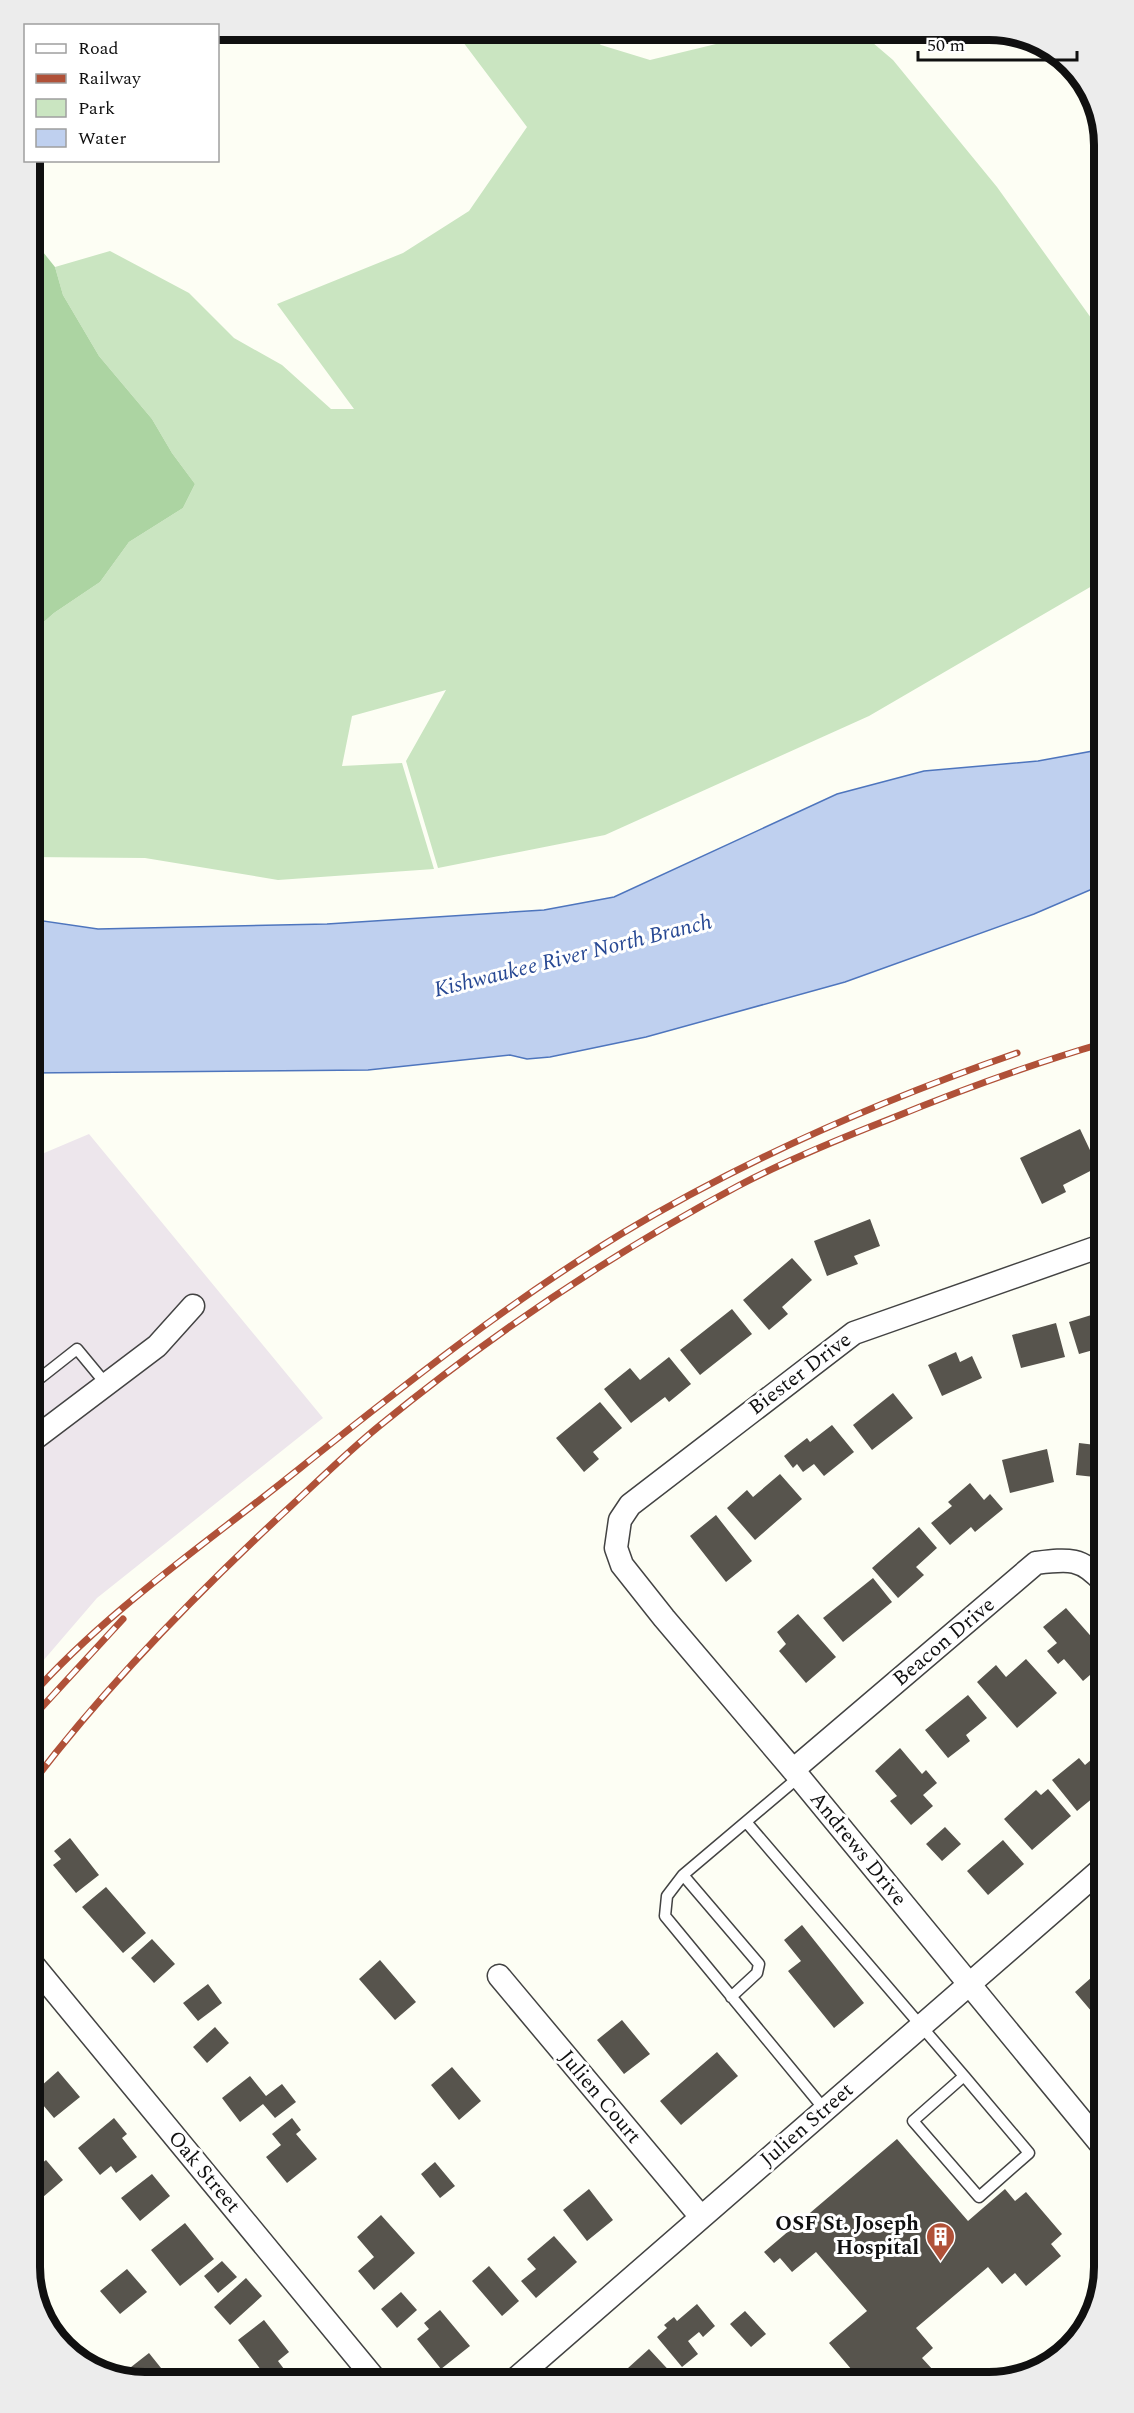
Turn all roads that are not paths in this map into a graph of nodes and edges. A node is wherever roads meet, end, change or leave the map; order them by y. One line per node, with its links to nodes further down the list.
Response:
1 (1094, 1249): 6 (street, Biester Drive)
2 (193, 1306): 4 (street)
3 (40, 1378): 4 (lane)
4 (106, 1384): 5 (street)
5 (40, 1434)
6 (616, 1548): 8 (street, Andrews Drive)
7 (1094, 1571): 8 (street, Beacon Drive)
8 (796, 1774): 9 (lane); 14 (street, Andrews Drive)
9 (747, 1823): 10 (lane); 16 (lane)
10 (683, 1875): 15 (lane); 15 (lane)
11 (1094, 1876): 14 (street, Julien Street)
12 (40, 1973): 21 (street, Oak Street)
13 (499, 1976): 20 (street, Julien Court)
14 (969, 1983): 16 (street, Julien Street); 19 (street, Andrews Drive)
15 (731, 1997): 18 (lane)
16 (920, 2026): 17 (lane); 18 (street, Julien Street)
17 (964, 2076): 17 (lane)
18 (825, 2110): 20 (street, Julien Street)
19 (1094, 2136)
20 (701, 2217): 22 (street, Julien Street)
21 (369, 2372)
22 (524, 2372)

